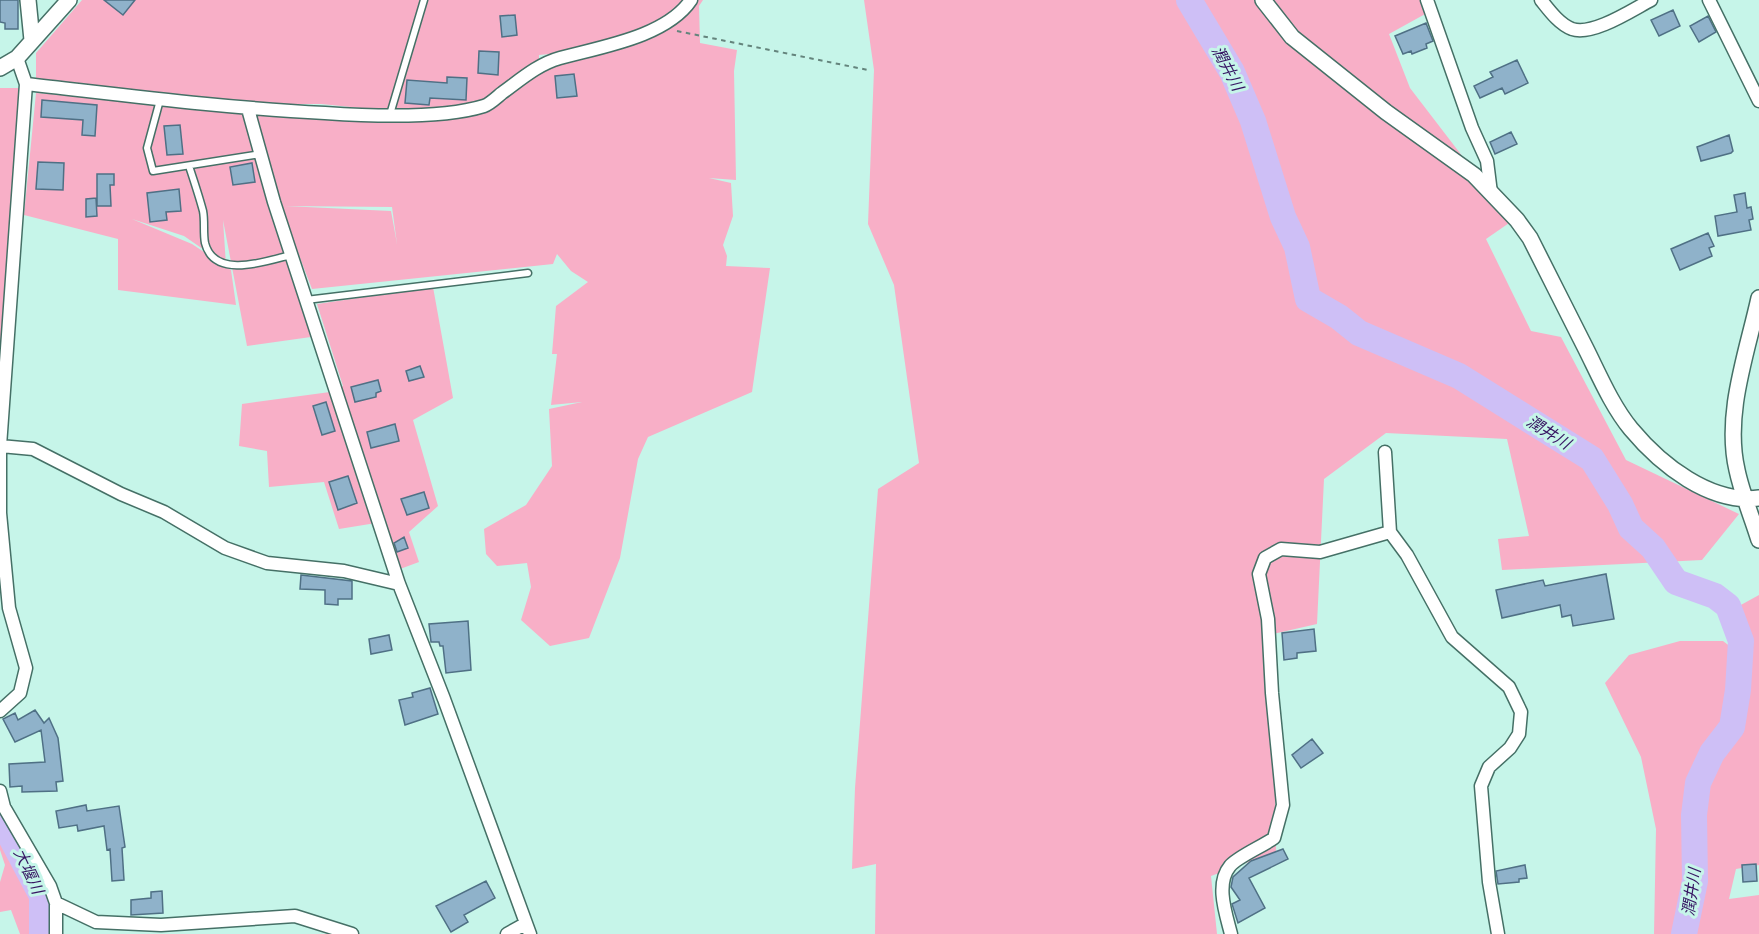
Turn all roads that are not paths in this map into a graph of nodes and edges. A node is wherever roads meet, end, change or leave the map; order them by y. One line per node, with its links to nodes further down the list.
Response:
1 (28, 0): 10 (street)
2 (69, 0): 10 (street)
3 (424, 0): 17 (lane)
4 (691, 0): 16 (street)
5 (1263, 0): 20 (street)
6 (1427, 0): 20 (street)
7 (1541, 0): 8 (street)
8 (1652, 0)
9 (1709, 0): 15 (street)
10 (32, 40): 11 (street)
11 (17, 58): 12 (street); 13 (street)
12 (0, 68)
13 (26, 84): 14 (street); 25 (street)
14 (160, 99): 16 (street); 19 (lane)
15 (1759, 101)
16 (248, 109): 18 (street)
17 (391, 111)
18 (261, 154): 19 (lane); 21 (street)
19 (189, 166): 21 (lane)
20 (1491, 193): 27 (street)
21 (291, 255): 24 (street)
22 (528, 273): 24 (lane)
23 (1759, 298): 27 (street)
24 (306, 300): 30 (street)
25 (0, 446): 30 (street); 31 (street)
26 (1385, 452): 28 (street)
27 (1752, 499): 29 (street)
28 (1390, 532): 38 (street); 39 (street)
29 (1759, 540)
30 (399, 584): 34 (street)
31 (0, 711)
32 (0, 791): 33 (street)
33 (56, 903): 35 (street); 36 (street)
34 (527, 929): 37 (street)
35 (56, 934)
36 (352, 934)
37 (507, 934)
38 (1231, 934)
39 (1498, 934)

